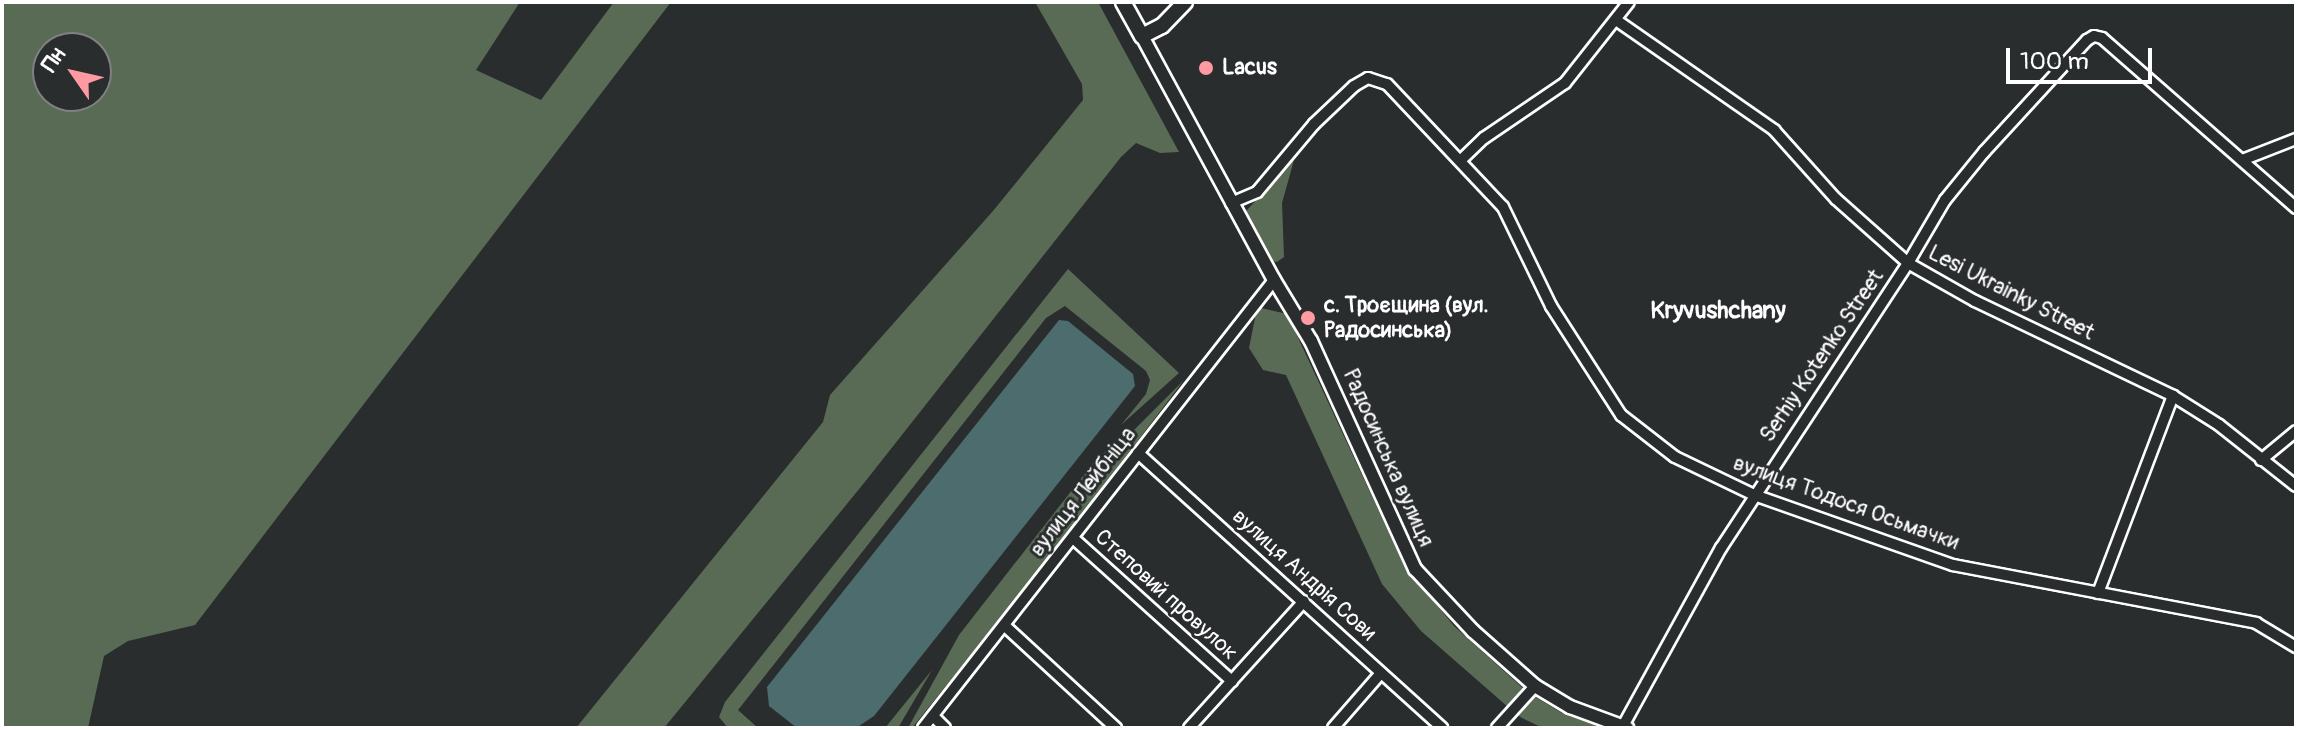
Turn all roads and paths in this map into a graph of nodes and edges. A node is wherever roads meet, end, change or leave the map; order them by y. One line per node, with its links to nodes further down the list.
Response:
1 (1123, 2): 5 (main road, Радосинська вулиця)
2 (1185, 2): 5 (main road)
3 (1629, 2): 4 (street)
4 (1616, 20): 7 (street); 11 (street, Lesi Ukrainky Street)
5 (1142, 36): 9 (street, Радосинська вулиця)
6 (2296, 139): 8 (street)
7 (1461, 160): 9 (street, вулиця Тодося Осьмачки); 18 (street, вулиця Тодося Осьмачки)
8 (2242, 160): 10 (street); 11 (street, Serhiy Kotenko Street)
9 (1231, 203): 12 (street, Радосинська вулиця)
10 (2296, 208)
11 (1908, 263): 13 (street, Lesi Ukrainky Street); 18 (street, Serhiy Kotenko Street)
12 (1274, 280): 15 (street, вулиця Лейбніца); 26 (street, Радосинська вулиця)
13 (2173, 396): 16 (street, Lesi Ukrainky Street); 20 (street)
14 (2296, 431): 16 (street)
15 (1138, 453): 19 (street, вулиця Лейбніца); 21 (street, вулиця Андрія Сови)
16 (2261, 460): 17 (street, Lesi Ukrainky Street)
17 (2296, 486)
18 (1754, 495): 20 (street, вулиця Тодося Осьмачки); 28 (street, Serhiy Kotenko Street)
19 (1073, 538): 22 (street, вулиця Лейбніца); 25 (street, Степовий провулок)
20 (2098, 593): 23 (street, вулиця Тодося Осьмачки)
21 (1304, 601): 24 (street, вулиця Андрія Сови); 25 (street)
22 (1005, 626): 27 (street, вулиця Лейбніца); 31 (street)
23 (2296, 647)
24 (1381, 673): 33 (street); 34 (street, вулиця Андрія Сови)
25 (1232, 681): 32 (street)
26 (1535, 686): 28 (street, Радосинська вулиця); 35 (street)
27 (933, 716): 29 (street, вулиця Лейбніца); 30 (street)
28 (1625, 727)
29 (923, 728)
30 (945, 728)
31 (1116, 728)
32 (1189, 728)
33 (1333, 728)
34 (1442, 728)
35 (1497, 728)

